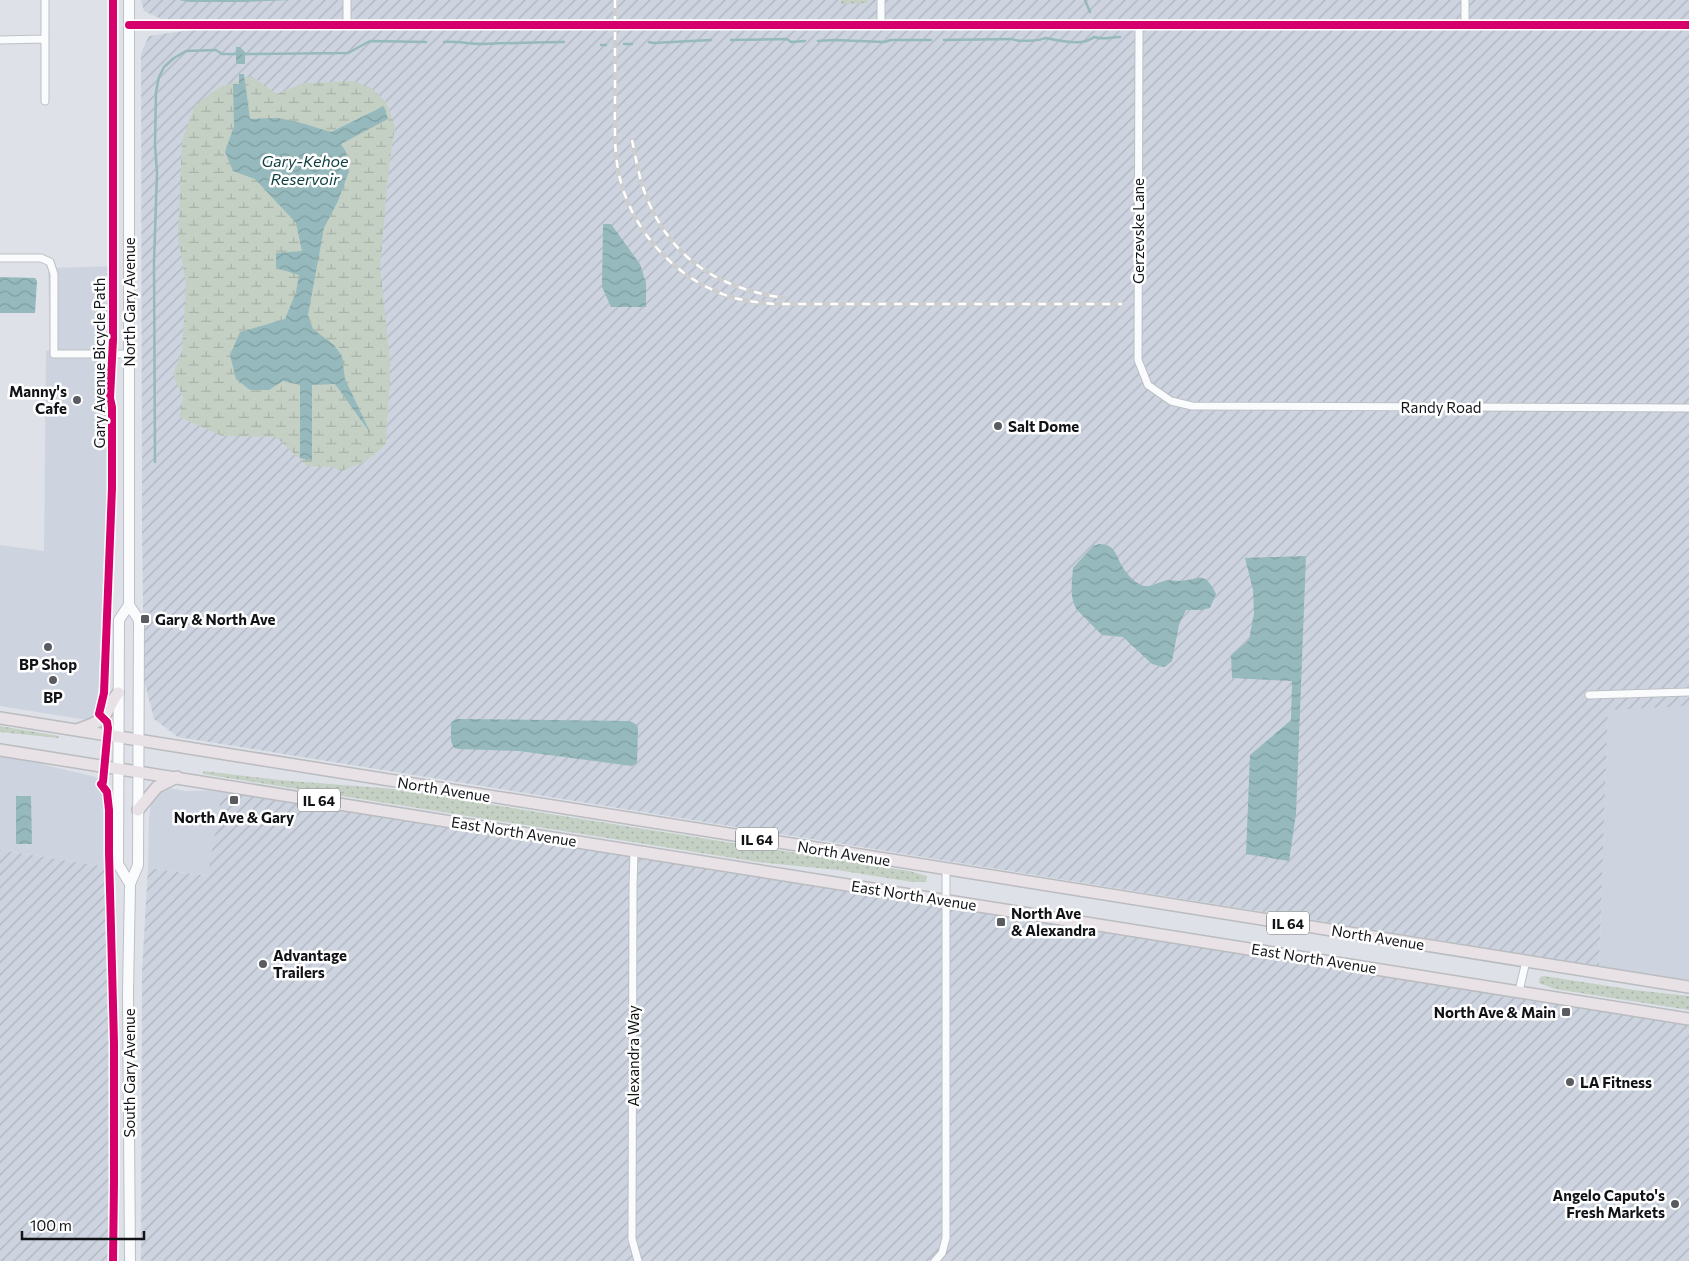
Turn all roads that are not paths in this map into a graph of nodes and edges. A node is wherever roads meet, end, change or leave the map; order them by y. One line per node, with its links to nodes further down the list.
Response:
1 (46, 0): 12 (street)
2 (129, 0): 6 (street, North Gary Avenue)
3 (347, 0): 7 (street)
4 (881, 0): 8 (street)
5 (1464, 0): 10 (street)
6 (129, 25): 7 (street); 16 (street, North Gary Avenue)
7 (347, 25): 8 (street)
8 (881, 25): 9 (street)
9 (1139, 25): 10 (street); 17 (street, Gerzevske Lane)
10 (1464, 25): 11 (street)
11 (1689, 25)
12 (46, 39): 13 (street); 14 (street)
13 (0, 40)
14 (46, 101)
15 (0, 258): 16 (street)
16 (129, 354): 19 (street, North Gary Avenue)
17 (1192, 406): 18 (street, Randy Road)
18 (1689, 408)
19 (129, 605): 21 (street, North Gary Avenue); 26 (street, North Gary Avenue)
20 (1689, 692): 22 (street)
21 (118, 693): 24 (main road); 25 (street, North Gary Avenue)
22 (1589, 695)
23 (0, 718): 24 (main road, North Avenue / IL 64)
24 (77, 730): 25 (main road, North Avenue / IL 64)
25 (118, 736): 26 (main road, North Avenue / IL 64); 28 (street)
26 (138, 740): 29 (street, North Gary Avenue); 33 (main road, North Avenue / IL 64)
27 (0, 750): 28 (main road, IL 64)
28 (118, 768): 29 (main road, IL 64); 34 (street)
29 (138, 771): 30 (main road, East North Avenue / IL 64); 31 (street, South Gary Avenue)
30 (177, 777): 31 (main road); 32 (main road, East North Avenue / IL 64)
31 (138, 810): 34 (street, South Gary Avenue)
32 (634, 851): 35 (main road, East North Avenue / IL 64); 41 (street, Alexandra Way)
33 (946, 869): 35 (street); 36 (main road, North Avenue / IL 64)
34 (130, 884): 40 (street, South Gary Avenue)
35 (945, 900): 38 (main road, East North Avenue / IL 64); 42 (street)
36 (1526, 961): 37 (main road, North Avenue / IL 64); 38 (street)
37 (1689, 987)
38 (1519, 991): 39 (main road, East North Avenue / IL 64)
39 (1689, 1018)
40 (130, 1261)
41 (638, 1261)
42 (935, 1261)

